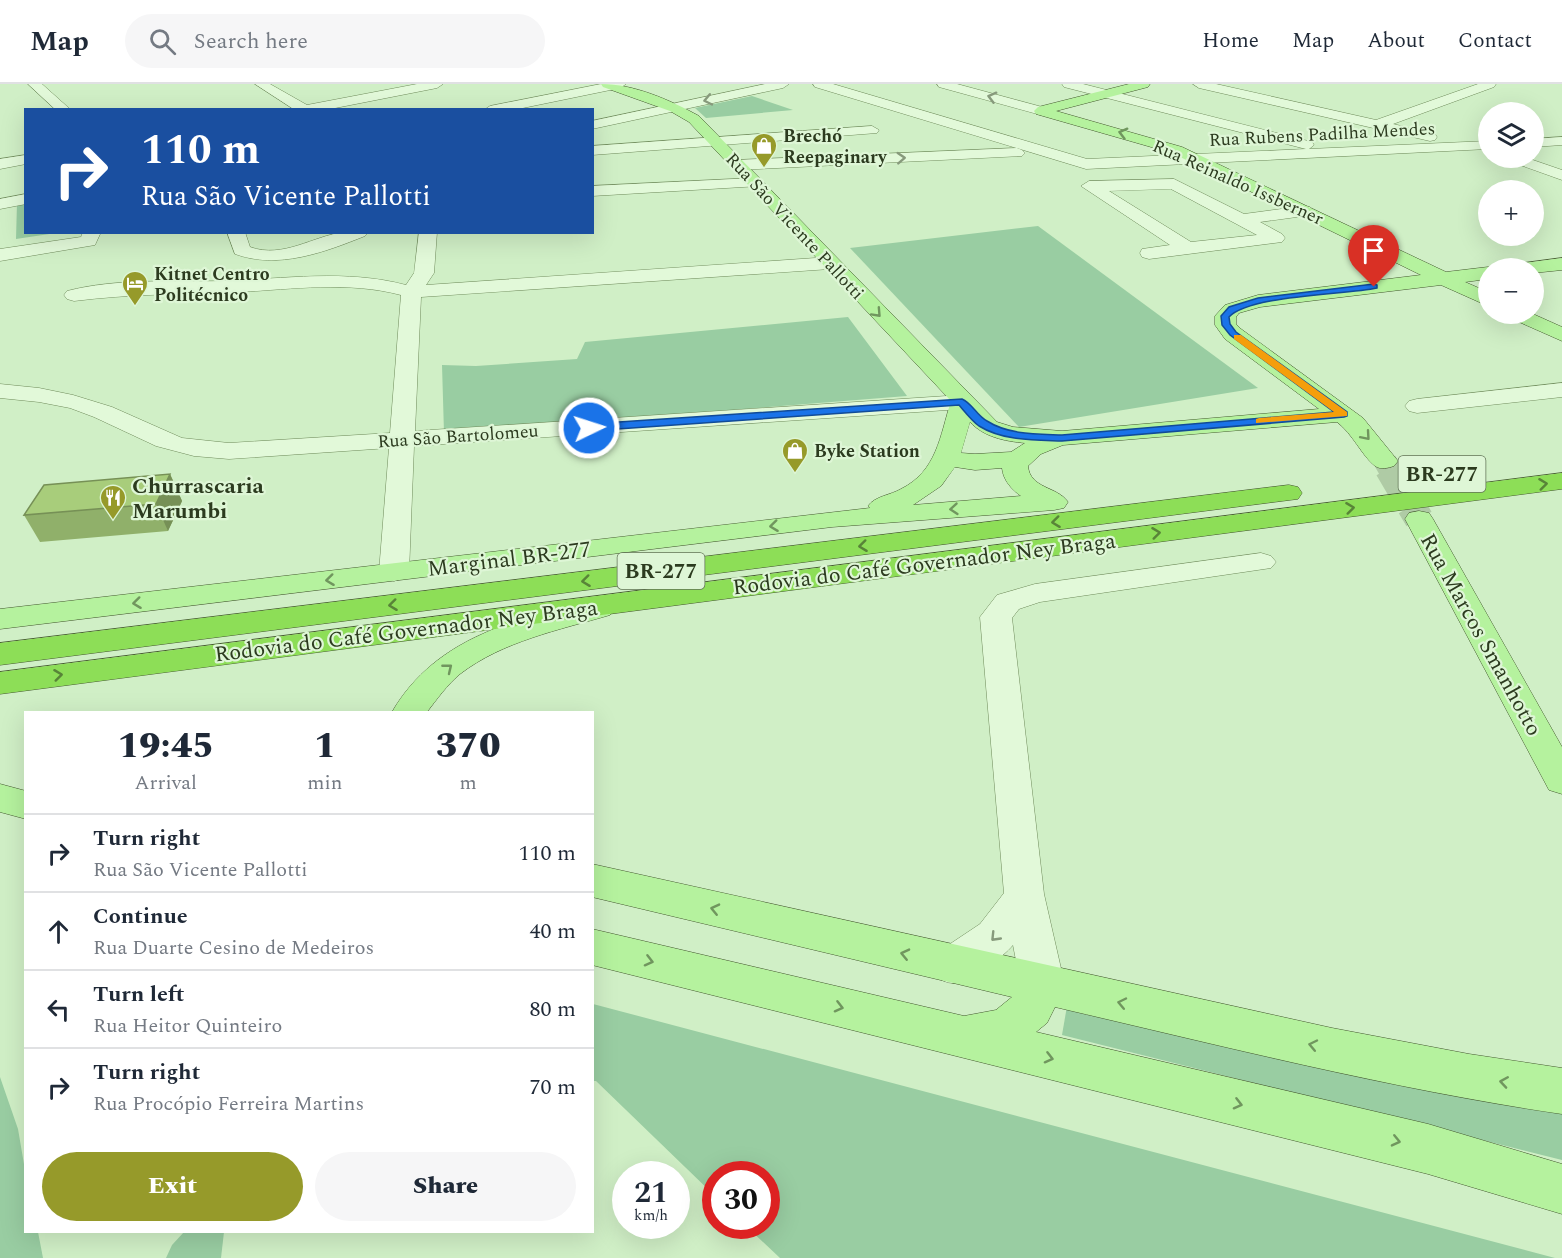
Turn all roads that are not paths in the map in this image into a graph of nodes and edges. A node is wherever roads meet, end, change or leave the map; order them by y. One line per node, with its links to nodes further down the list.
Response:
1 (34, 84): 15 (street)
2 (261, 84): 16 (street)
3 (613, 84): 18 (street); 19 (main road, Rua São Vicente Pallotti)
4 (783, 84): 19 (street, one-way to 19)
5 (819, 84): 33 (street, Rua Rubens Padilha Mendes)
6 (943, 84): 20 (street, Rua Reinaldo Issberner, one-way to 6)
7 (1068, 84): 13 (street)
8 (1144, 84): 13 (main road)
9 (1199, 84): 14 (street)
10 (1490, 84): 22 (street)
11 (429, 85): 17 (street)
12 (1280, 86): 14 (street)
13 (1106, 93): 20 (main road); 26 (street)
14 (1247, 94): 22 (street)
15 (63, 108)
16 (301, 108)
17 (308, 108)
18 (499, 108)
19 (675, 108): 21 (street); 28 (main road, Rua São Vicente Pallotti)
20 (1041, 111): 36 (main road, Rua Reinaldo Issberner, one-way to 20)
21 (594, 125)
22 (1383, 126): 24 (street); 30 (street)
23 (872, 130): 28 (street)
24 (1352, 134)
25 (1317, 138): 26 (street)
26 (1293, 140): 34 (street)
27 (1562, 141): 29 (street)
28 (716, 142): 32 (street); 39 (main road, Rua São Vicente Pallotti)
29 (1544, 142)
30 (1468, 146): 31 (street, Rua Rubens Padilha Mendes); 34 (street, Rua Rubens Padilha Mendes)
31 (1478, 146)
32 (594, 151)
33 (1043, 152): 36 (street, Rua Rubens Padilha Mendes); 39 (street, one-way to 33)
34 (1332, 153): 36 (street, Rua Rubens Padilha Mendes)
35 (24, 159): 37 (street)
36 (1197, 159): 50 (main road, Rua Reinaldo Issberner)
37 (0, 164)
38 (711, 164): 39 (street)
39 (736, 164): 43 (main road, Rua São Vicente Pallotti)
40 (1542, 168): 42 (street)
41 (1070, 174): 44 (street)
42 (1562, 175)
43 (754, 183): 45 (street); 61 (main road, Rua São Vicente Pallotti)
44 (1091, 187): 48 (street); 52 (street)
45 (594, 191)
46 (24, 199): 47 (street)
47 (0, 204)
48 (1214, 206): 49 (street); 53 (street)
49 (1180, 209)
50 (1304, 211): 53 (street); 65 (main road, Rua Reinaldo Issberner)
51 (1157, 212): 52 (street)
52 (1134, 214): 58 (street)
53 (1241, 220): 58 (street)
54 (237, 234): 55 (street)
55 (353, 234)
56 (428, 234): 66 (street)
57 (91, 237): 60 (street)
58 (1190, 249): 59 (street)
59 (1149, 253)
60 (0, 255)
61 (830, 263): 66 (street); 73 (main road, Rua São Vicente Pallotti, one-way to 73)
62 (1562, 264): 63 (main road)
63 (1544, 266)
64 (1478, 274): 65 (main road)
65 (1443, 278): 68 (main road, Rua Reinaldo Issberner); 75 (main road)
66 (411, 292): 67 (street); 77 (street)
67 (74, 295)
68 (1478, 295)
69 (1538, 324): 70 (main road)
70 (1562, 335)
71 (1562, 390): 74 (street)
72 (0, 391): 77 (street, Rua São Bartolomeu)
73 (962, 402): 76 (main road, Rua São Vicente Pallotti); 77 (street, Rua São Bartolomeu); 81 (main road)
74 (1417, 406)
75 (1344, 414): 76 (main road); 80 (main road, one-way to 80)
76 (1062, 438): 78 (main road)
77 (403, 440): 88 (street)
78 (1017, 459): 81 (main road); 84 (main road)
79 (1562, 459): 83 (highway, Rodovia do Café Governador Ney Braga / BR-277)
80 (1385, 461)
81 (940, 469): 84 (main road); 85 (main road)
82 (1562, 481): 89 (highway, Rodovia do Café Governador Ney Braga / BR-277, one-way to 82)
83 (1323, 489): 84 (highway); 91 (highway, Rodovia do Café Governador Ney Braga / BR-277, one-way to 91)
84 (1054, 502): 85 (main road, Marginal BR-277, one-way to 85)
85 (832, 519): 88 (main road, Marginal BR-277, one-way to 88)
86 (1419, 519): 94 (main road, Rua Marcos Smanhotto)
87 (1262, 562): 98 (street)
88 (394, 572): 90 (main road, Marginal BR-277, one-way to 90)
89 (619, 602): 92 (highway, Rodovia do Café Governador Ney Braga / BR-277, one-way to 89); 93 (main road, one-way to 89)
90 (0, 620)
91 (0, 654)
92 (0, 682)
93 (410, 711)
94 (1562, 780)
95 (0, 798): 96 (main road)
96 (24, 804)
97 (594, 880): 100 (main road, one-way to 97)
98 (1024, 894): 100 (street, one-way to 100); 101 (street)
99 (594, 947): 102 (main road, one-way to 102)
100 (952, 965): 101 (main road)
101 (1043, 986): 102 (main road); 103 (main road, one-way to 101)
102 (960, 1036): 104 (main road, one-way to 104)
103 (1562, 1091)
104 (1562, 1189)

